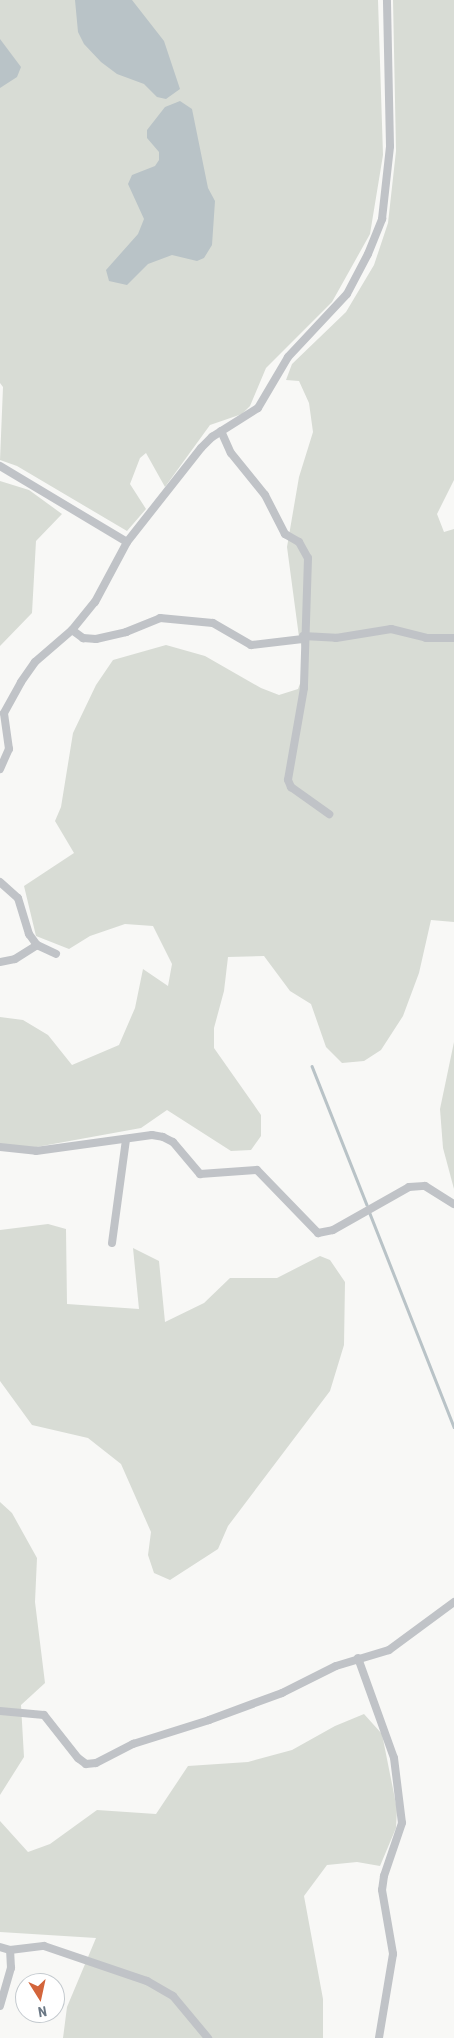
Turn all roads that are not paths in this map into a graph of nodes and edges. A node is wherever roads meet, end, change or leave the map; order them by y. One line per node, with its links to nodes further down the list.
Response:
1 (387, 0): 2 (street)
2 (222, 431): 4 (street); 6 (street)
3 (0, 466): 4 (street)
4 (127, 542): 5 (street)
5 (72, 630): 6 (street); 8 (street)
6 (303, 637): 7 (street); 9 (street)
7 (454, 638)
8 (0, 769)
9 (329, 814)
10 (0, 882): 11 (street)
11 (36, 945): 12 (street); 13 (street)
12 (56, 954)
13 (0, 962)
14 (126, 1139): 15 (street); 16 (street); 17 (street)
15 (0, 1147)
16 (454, 1204)
17 (112, 1243)
18 (454, 1602): 19 (street)
19 (358, 1658): 20 (street); 25 (street)
20 (0, 1711)
21 (0, 1947): 22 (street)
22 (10, 1950): 23 (street); 24 (street)
23 (0, 2006)
24 (208, 2038)
25 (379, 2038)

